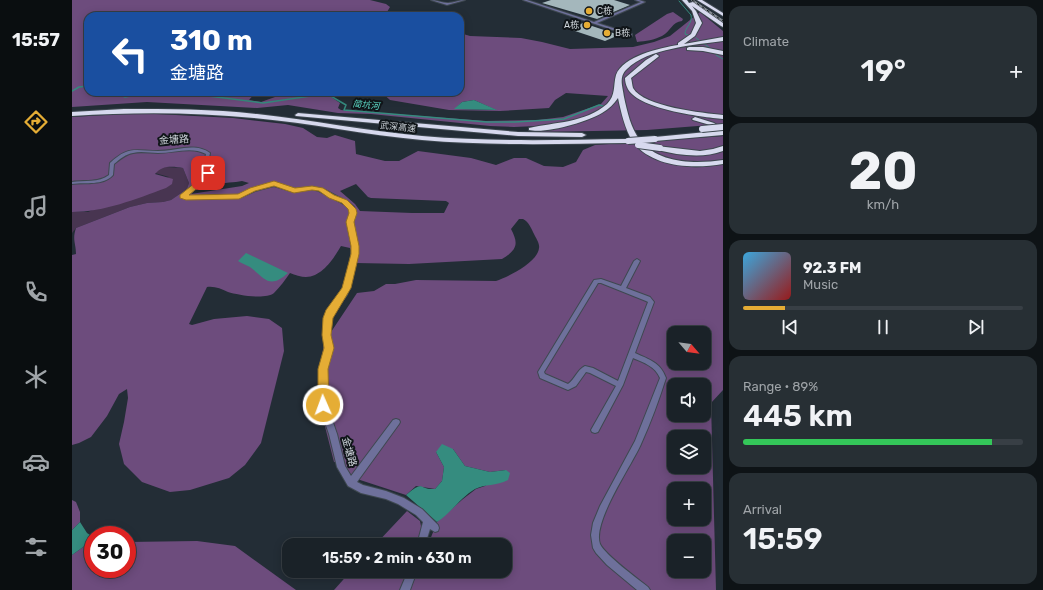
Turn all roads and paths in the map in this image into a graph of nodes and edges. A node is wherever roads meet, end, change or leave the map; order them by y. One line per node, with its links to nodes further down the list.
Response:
1 (432, 0): 8 (street)
2 (464, 0): 8 (street)
3 (524, 0): 11 (street)
4 (636, 0): 11 (street)
5 (685, 0): 12 (highway); 15 (highway)
6 (699, 0): 10 (highway)
7 (703, 0): 9 (highway)
8 (447, 2)
9 (721, 6)
10 (723, 15)
11 (594, 23): 13 (street)
12 (723, 25)
13 (631, 35)
14 (723, 40): 15 (highway)
15 (665, 51): 16 (highway); 17 (highway); 18 (highway)
16 (723, 53)
17 (628, 78): 21 (highway); 24 (highway)
18 (618, 85): 23 (highway); 28 (highway)
19 (72, 110): 23 (highway, 武深高速)
20 (72, 114): 26 (highway, 武深高速)
21 (723, 117)
22 (723, 127): 25 (highway, 武深高速, bridge)
23 (489, 132): 25 (highway, 武深高速)
24 (723, 133): 25 (highway, 武深高速, bridge)
25 (626, 137): 26 (highway, 武深高速)
26 (558, 142): 27 (highway, bridge)
27 (723, 148)
28 (723, 162)
29 (72, 183): 36 (street, 金塘路)
30 (637, 261): 31 (street)
31 (623, 289): 32 (street); 33 (street)
32 (632, 355): 33 (street); 42 (street)
33 (620, 384): 35 (street)
34 (396, 422): 36 (street)
35 (595, 430)
36 (351, 483): 37 (street, 金塘路)
37 (428, 521): 38 (street, 金塘路); 39 (street)
38 (436, 528)
39 (423, 538)
40 (410, 578): 41 (street)
41 (405, 590)
42 (645, 590)

